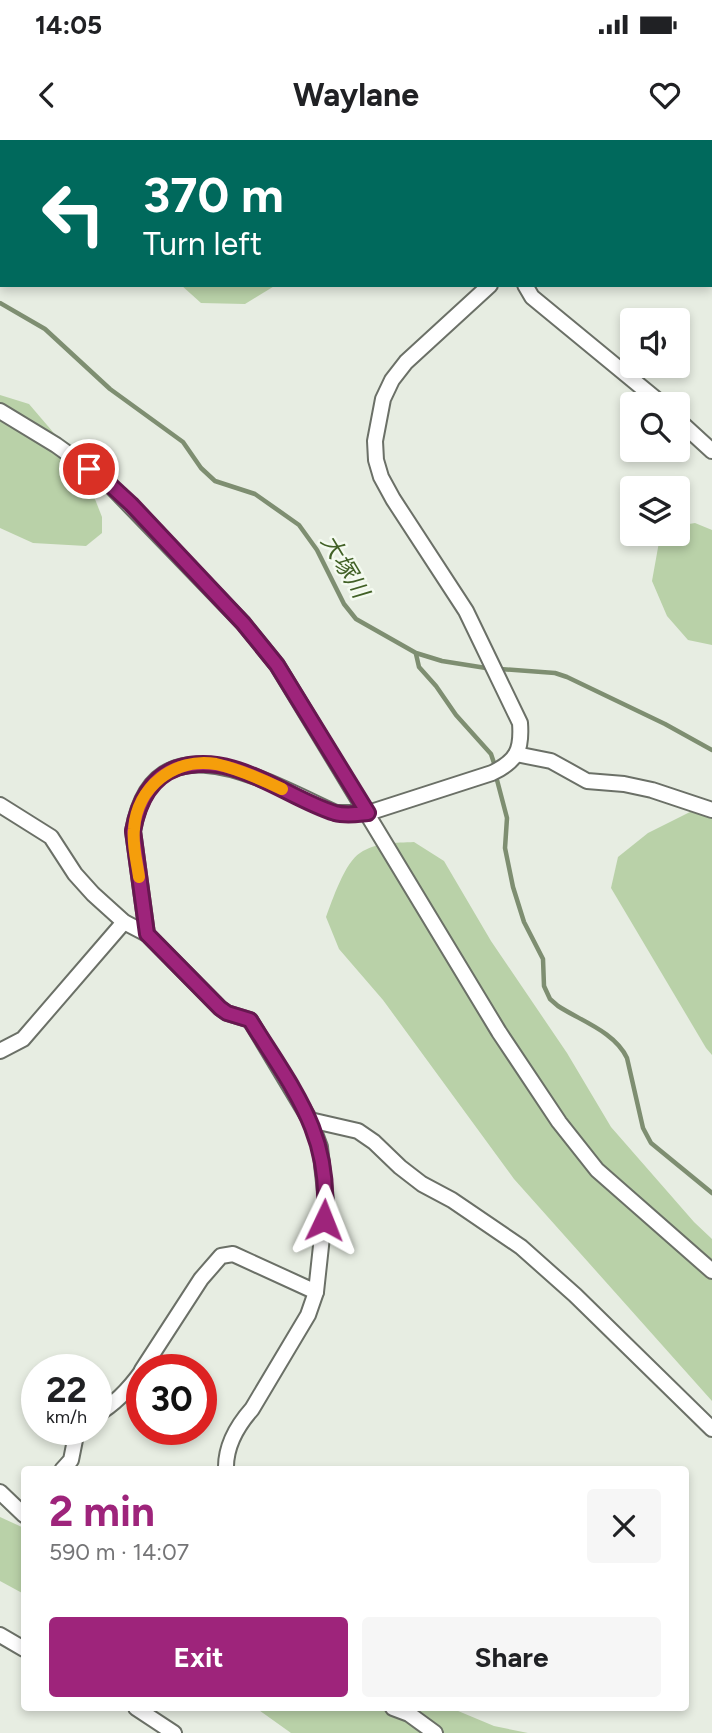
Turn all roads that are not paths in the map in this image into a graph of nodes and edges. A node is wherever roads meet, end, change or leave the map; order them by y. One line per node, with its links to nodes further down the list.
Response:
1 (488, 287): 7 (street)
2 (526, 287): 3 (street)
3 (647, 392)
4 (0, 411): 10 (street)
5 (690, 431): 6 (street)
6 (712, 451)
7 (516, 754): 9 (street); 10 (street)
8 (0, 805): 11 (street)
9 (712, 810)
10 (368, 813): 12 (street); 15 (street)
11 (124, 922): 12 (street); 13 (street)
12 (147, 934): 14 (street)
13 (0, 1051)
14 (310, 1120): 16 (street); 20 (street)
15 (712, 1271)
16 (316, 1292): 17 (street); 23 (street)
17 (153, 1354)
18 (126, 1391): 19 (street)
19 (112, 1403)
20 (712, 1429)
21 (74, 1445): 22 (street)
22 (66, 1466)
23 (226, 1466)
24 (5, 1497): 25 (street)
25 (21, 1512)
26 (0, 1635): 27 (street)
27 (21, 1647)
28 (141, 1711): 30 (street)
29 (401, 1711): 31 (street)
30 (174, 1733)
31 (435, 1733)

